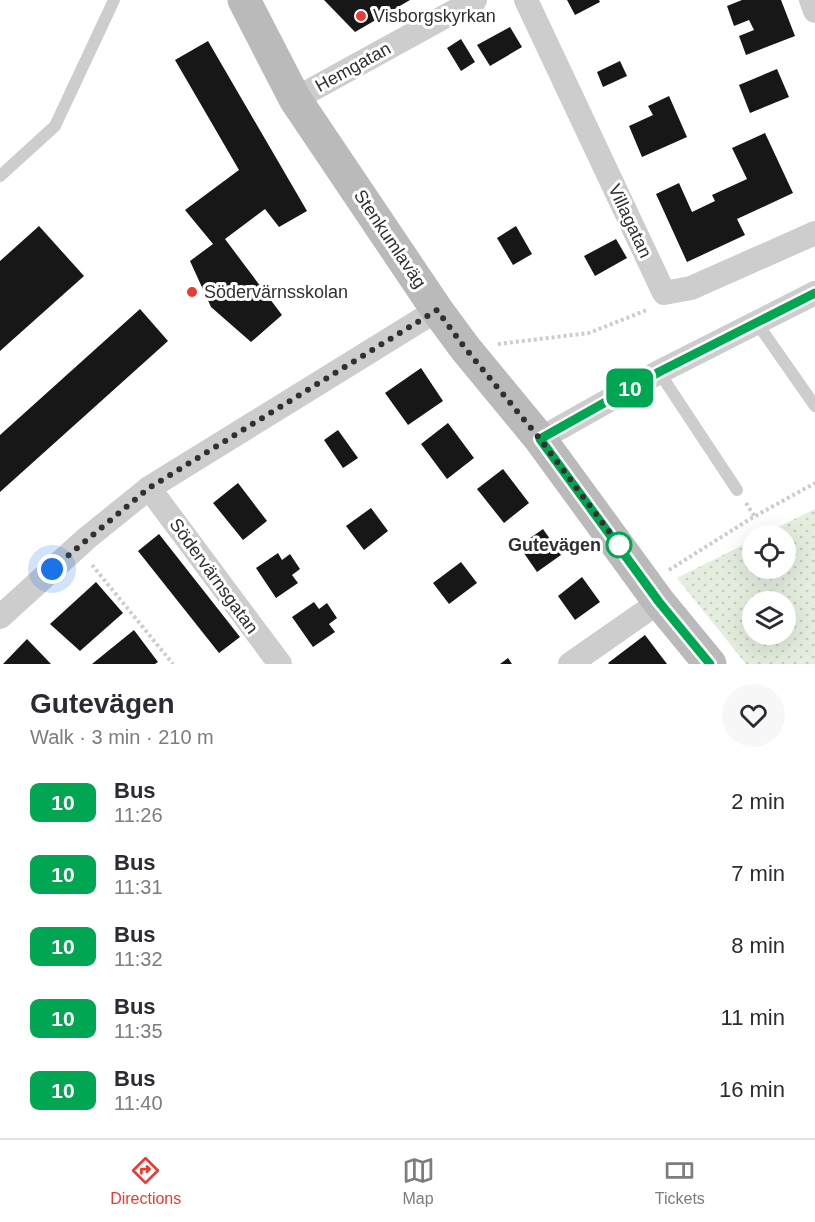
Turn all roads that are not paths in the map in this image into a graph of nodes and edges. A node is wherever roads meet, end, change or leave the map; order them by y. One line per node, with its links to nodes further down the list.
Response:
1 (114, 0): 8 (lane)
2 (244, 0): 7 (street, Stenkumlaväg)
3 (475, 0): 7 (street, Hemgatan)
4 (526, 0): 9 (street, Villagatan)
5 (811, 0): 6 (street)
6 (815, 11)
7 (295, 99): 11 (street, Stenkumlaväg)
8 (0, 177)
9 (815, 233)
10 (815, 293): 12 (street)
11 (437, 310): 15 (street, Stenkumlaväg); 16 (street)
12 (757, 322): 13 (street); 14 (lane)
13 (659, 372): 15 (street); 17 (lane)
14 (815, 406)
15 (540, 439): 18 (street, Stenkumlaväg)
16 (149, 488): 19 (street); 20 (street, Södervärnsgatan)
17 (737, 490)
18 (659, 602): 21 (street); 22 (street, Stenkumlaväg)
19 (0, 617)
20 (280, 664)
21 (570, 664)
22 (710, 664)

